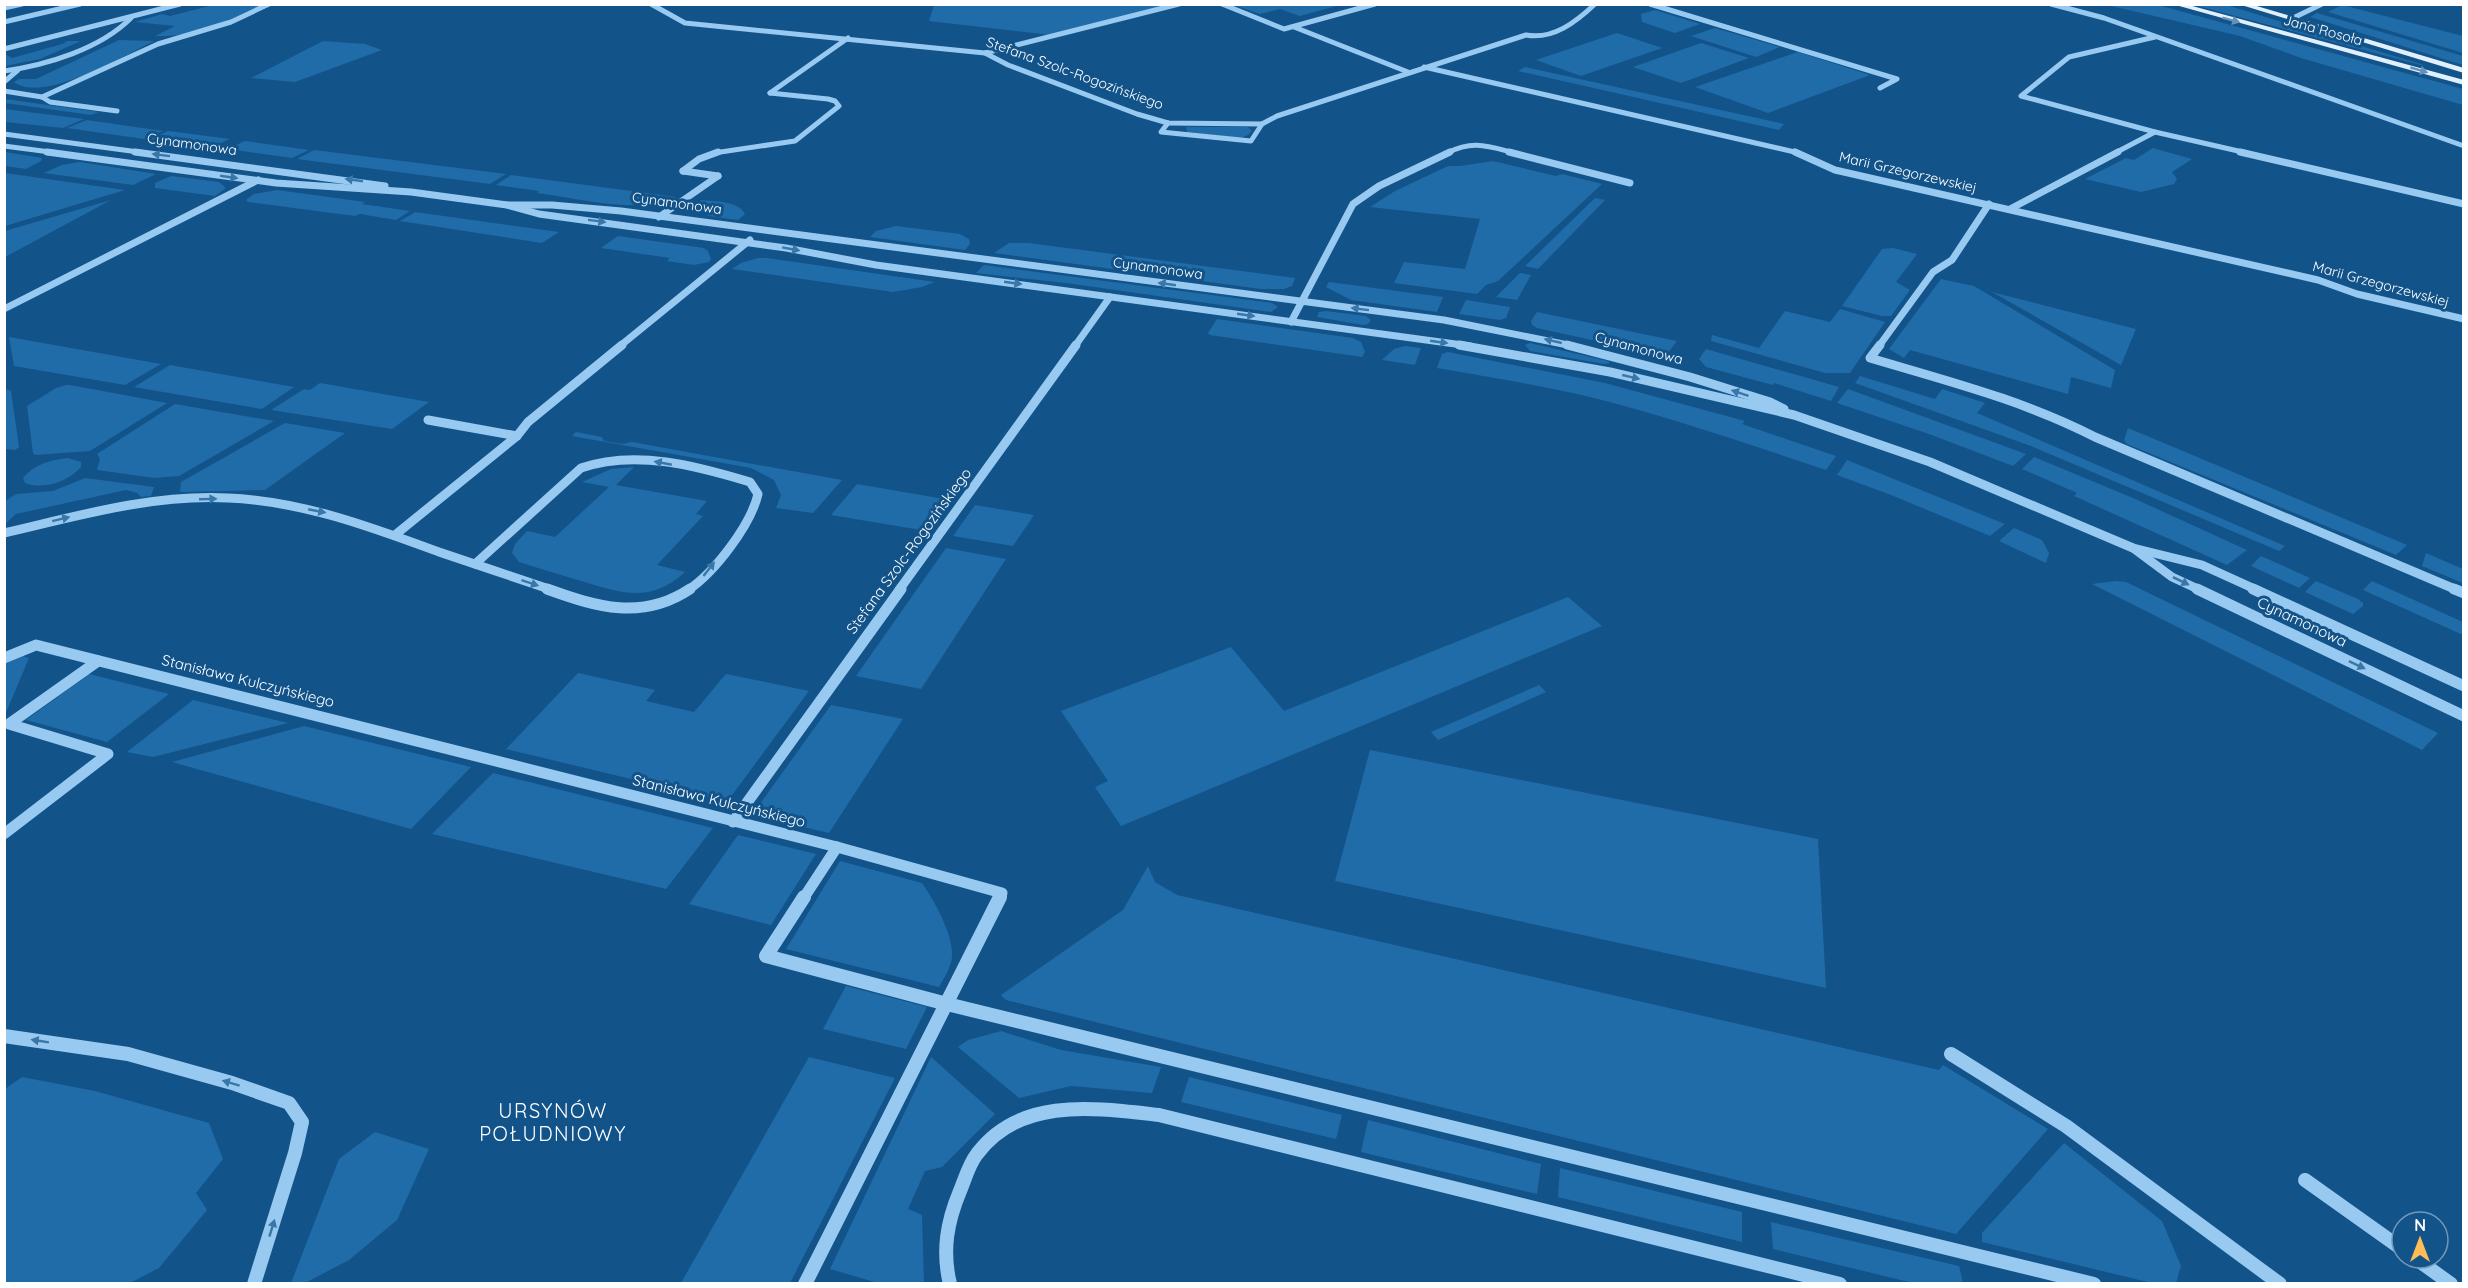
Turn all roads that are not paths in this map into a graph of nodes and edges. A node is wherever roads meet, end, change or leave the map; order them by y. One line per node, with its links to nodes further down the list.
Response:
1 (22, 4): 15 (street)
2 (80, 4): 18 (street)
3 (180, 4): 16 (street)
4 (269, 4): 33 (street)
5 (651, 4): 21 (street, Stefana Szolc-Rogozińskiego)
6 (1179, 4): 23 (street)
7 (1222, 4): 19 (street)
8 (1375, 4): 19 (street)
9 (1595, 4): 24 (street)
10 (1650, 4): 31 (street)
11 (2051, 4): 20 (street)
12 (2175, 4): 30 (main road, Jana Rosoła, one-way to 30)
13 (2241, 4): 17 (main road, Jana Rosoła)
14 (2322, 4): 17 (street)
15 (4, 8)
16 (131, 17): 22 (street); 25 (street)
17 (2291, 19): 27 (main road, Jana Rosoła)
18 (4, 22)
19 (1294, 27): 28 (street)
20 (2155, 37): 37 (street); 41 (street)
21 (848, 38): 23 (street, Stefana Szolc-Rogozińskiego); 51 (street)
22 (4, 49)
23 (985, 53): 35 (street, Stefana Szolc-Rogozińskiego)
24 (1424, 67): 28 (street); 47 (street, Marii Grzegorzewskiej)
25 (19, 70): 26 (street); 29 (street)
26 (4, 71)
27 (2463, 71)
28 (1408, 72): 36 (street)
29 (4, 82)
30 (2463, 83)
31 (1880, 88)
32 (4, 91): 33 (street)
33 (42, 97): 34 (street)
34 (117, 111)
35 (1168, 123): 36 (street); 36 (street, Stefana Szolc-Rogozińskiego)
36 (1262, 124)
37 (2155, 132): 48 (street); 50 (street)
38 (4, 134): 40 (street, Cynamonowa)
39 (4, 146): 42 (street, Cynamonowa)
40 (93, 146): 42 (street); 43 (street, Cynamonowa, one-way to 40)
41 (2463, 146)
42 (72, 155): 44 (street, Cynamonowa, one-way to 44)
43 (278, 171): 44 (street); 46 (street, Cynamonowa, one-way to 43)
44 (258, 180): 46 (street, Cynamonowa); 57 (street)
45 (1630, 183): 56 (street)
46 (411, 192): 49 (street, Cynamonowa)
47 (1989, 204): 50 (street, Marii Grzegorzewskiej); 67 (street)
48 (2463, 204)
49 (507, 205): 51 (street, Cynamonowa); 52 (street, Cynamonowa, one-way to 52)
50 (2010, 209): 58 (street, Marii Grzegorzewskiej)
51 (661, 216): 52 (street); 53 (street, Cynamonowa)
52 (645, 228): 54 (street, Cynamonowa)
53 (762, 230): 54 (street); 56 (street, Cynamonowa, one-way to 53)
54 (747, 242): 55 (street, Cynamonowa, one-way to 55); 62 (street)
55 (1110, 297): 59 (street, Cynamonowa, one-way to 59); 72 (street, Stefana Szolc-Rogozińskiego)
56 (1301, 302): 59 (street); 60 (street, Cynamonowa, one-way to 56)
57 (4, 309)
58 (2463, 319)
59 (1291, 322): 60 (street, Cynamonowa, one-way to 60)
60 (1794, 415): 65 (street, Cynamonowa)
61 (428, 420): 62 (street)
62 (517, 436): 64 (street)
63 (4, 533): 64 (street, one-way to 64)
64 (395, 535): 66 (street)
65 (2133, 548): 70 (street, Cynamonowa); 71 (street, Cynamonowa, one-way to 71)
66 (474, 564): 66 (street, one-way to 66)
67 (2463, 593)
68 (4, 658): 69 (street, Stanisława Kulczyńskiego)
69 (98, 661): 72 (street, Stanisława Kulczyńskiego); 73 (street)
70 (2463, 686)
71 (2463, 716)
72 (733, 822): 74 (street, Stanisława Kulczyńskiego)
73 (4, 834)
74 (837, 847): 75 (street, Stanisława Kulczyńskiego); 75 (street)
75 (947, 1004): 82 (street, Stanisława Kulczyńskiego); 85 (street)
76 (4, 1036): 81 (street, one-way to 76)
77 (1951, 1054): 86 (street)
78 (2305, 1180): 79 (street)
79 (2390, 1240)
80 (2432, 1270): 87 (street)
81 (254, 1284)
82 (805, 1284)
83 (950, 1284): 84 (street)
84 (1840, 1284)
85 (2094, 1284)
86 (2280, 1284)
87 (2451, 1284)

